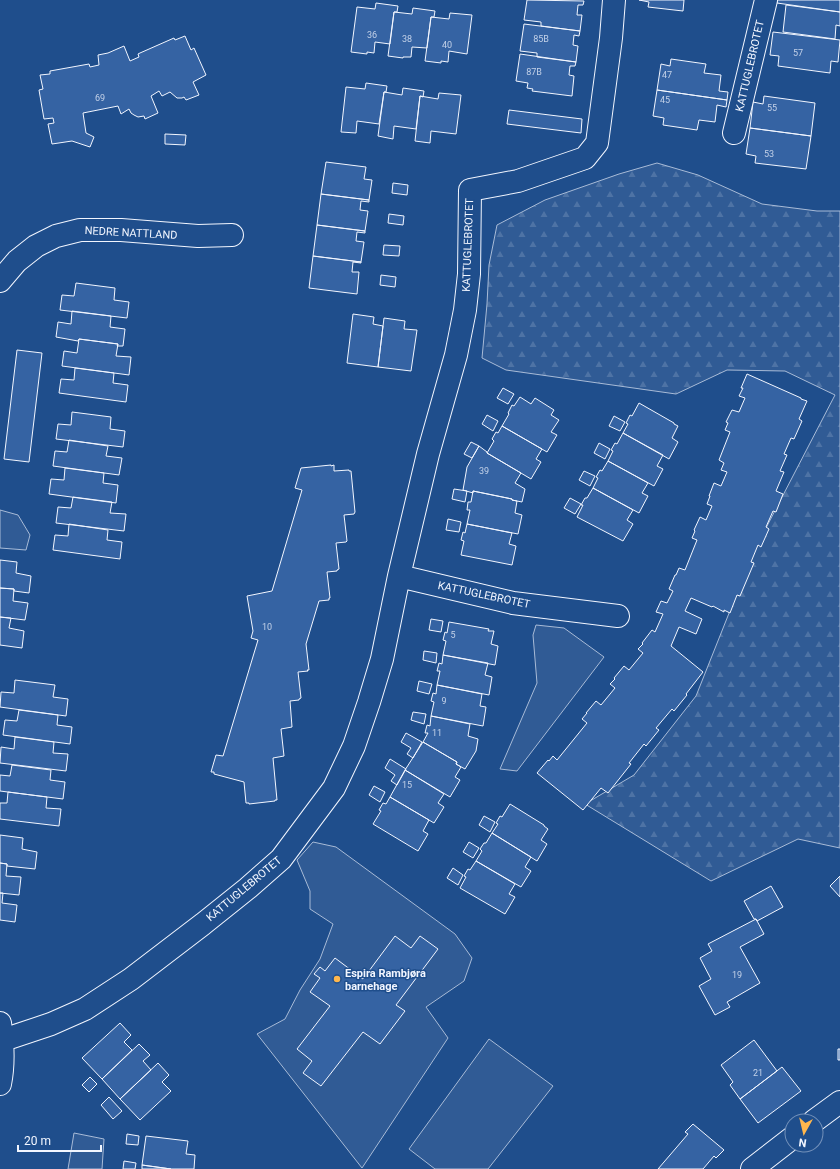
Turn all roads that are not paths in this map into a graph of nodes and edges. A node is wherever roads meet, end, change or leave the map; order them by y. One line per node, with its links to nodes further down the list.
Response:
1 (614, 0): 6 (street, KATTUGLEBROTET)
2 (766, 0): 3 (street, KATTUGLEBROTET)
3 (734, 133)
4 (232, 235): 5 (street, NEDRE NATTLAND)
5 (0, 281)
6 (399, 576): 7 (street, KATTUGLEBROTET); 8 (street, KATTUGLEBROTET)
7 (618, 616)
8 (1, 1032): 9 (street)
9 (0, 1084)
10 (840, 1102): 11 (street)
11 (824, 1114)
12 (784, 1144): 13 (street)
13 (752, 1169)

